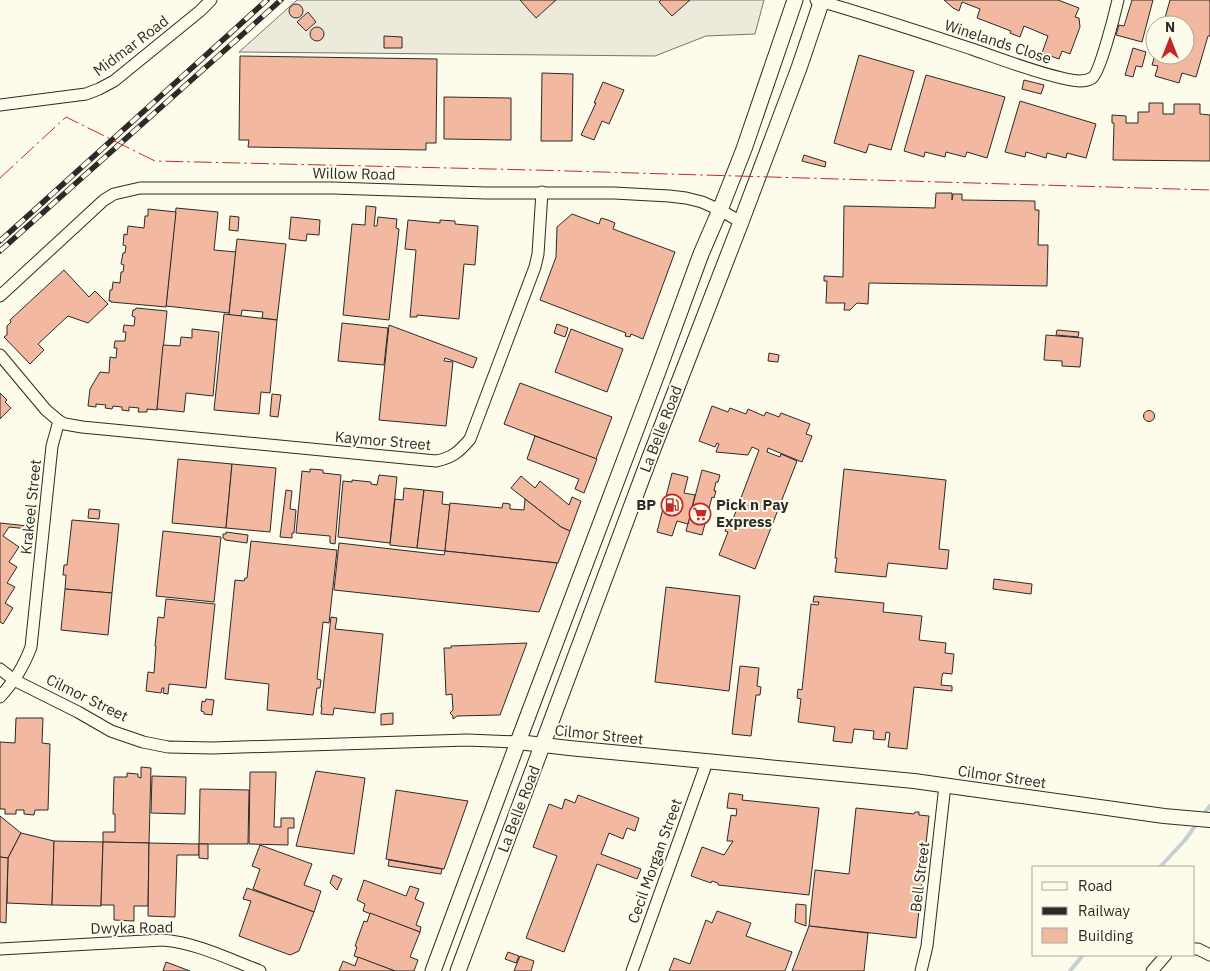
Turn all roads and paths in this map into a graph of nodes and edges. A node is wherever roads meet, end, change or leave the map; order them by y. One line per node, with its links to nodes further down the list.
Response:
1 (211, 0): 5 (street, Midmar Road)
2 (795, 0): 7 (main road, La Belle Road)
3 (820, 0): 4 (street, Winelands Close); 8 (main road, La Belle Road)
4 (1118, 0)
5 (0, 105)
6 (542, 192): 7 (street, Willow Road); 9 (street, Willow Road); 11 (street, Kaymor Street)
7 (720, 210): 8 (street, Willow Road); 15 (main road, La Belle Road)
8 (741, 222): 16 (main road, La Belle Road)
9 (0, 296)
10 (0, 355): 11 (street)
11 (58, 421): 13 (street, Krakeel Street)
12 (0, 669): 13 (street, Cilmor Street)
13 (14, 680): 14 (street, Krakeel Street); 15 (street, Cilmor Street)
14 (0, 697)
15 (518, 742): 16 (street, Cilmor Street); 25 (main road, La Belle Road)
16 (543, 745): 17 (street, Cilmor Street); 26 (main road, La Belle Road)
17 (707, 762): 18 (street, Cilmor Street); 27 (street, Cecil Morgan Street)
18 (945, 785): 19 (street, Cilmor Street); 28 (street, Bell Street)
19 (1210, 820)
20 (0, 949): 24 (street, Dwyka Road)
21 (1195, 949): 22 (street)
22 (1210, 955)
23 (1165, 956): 29 (street)
24 (260, 971)
25 (433, 971)
26 (458, 971)
27 (632, 971)
28 (921, 971)
29 (1152, 971)

